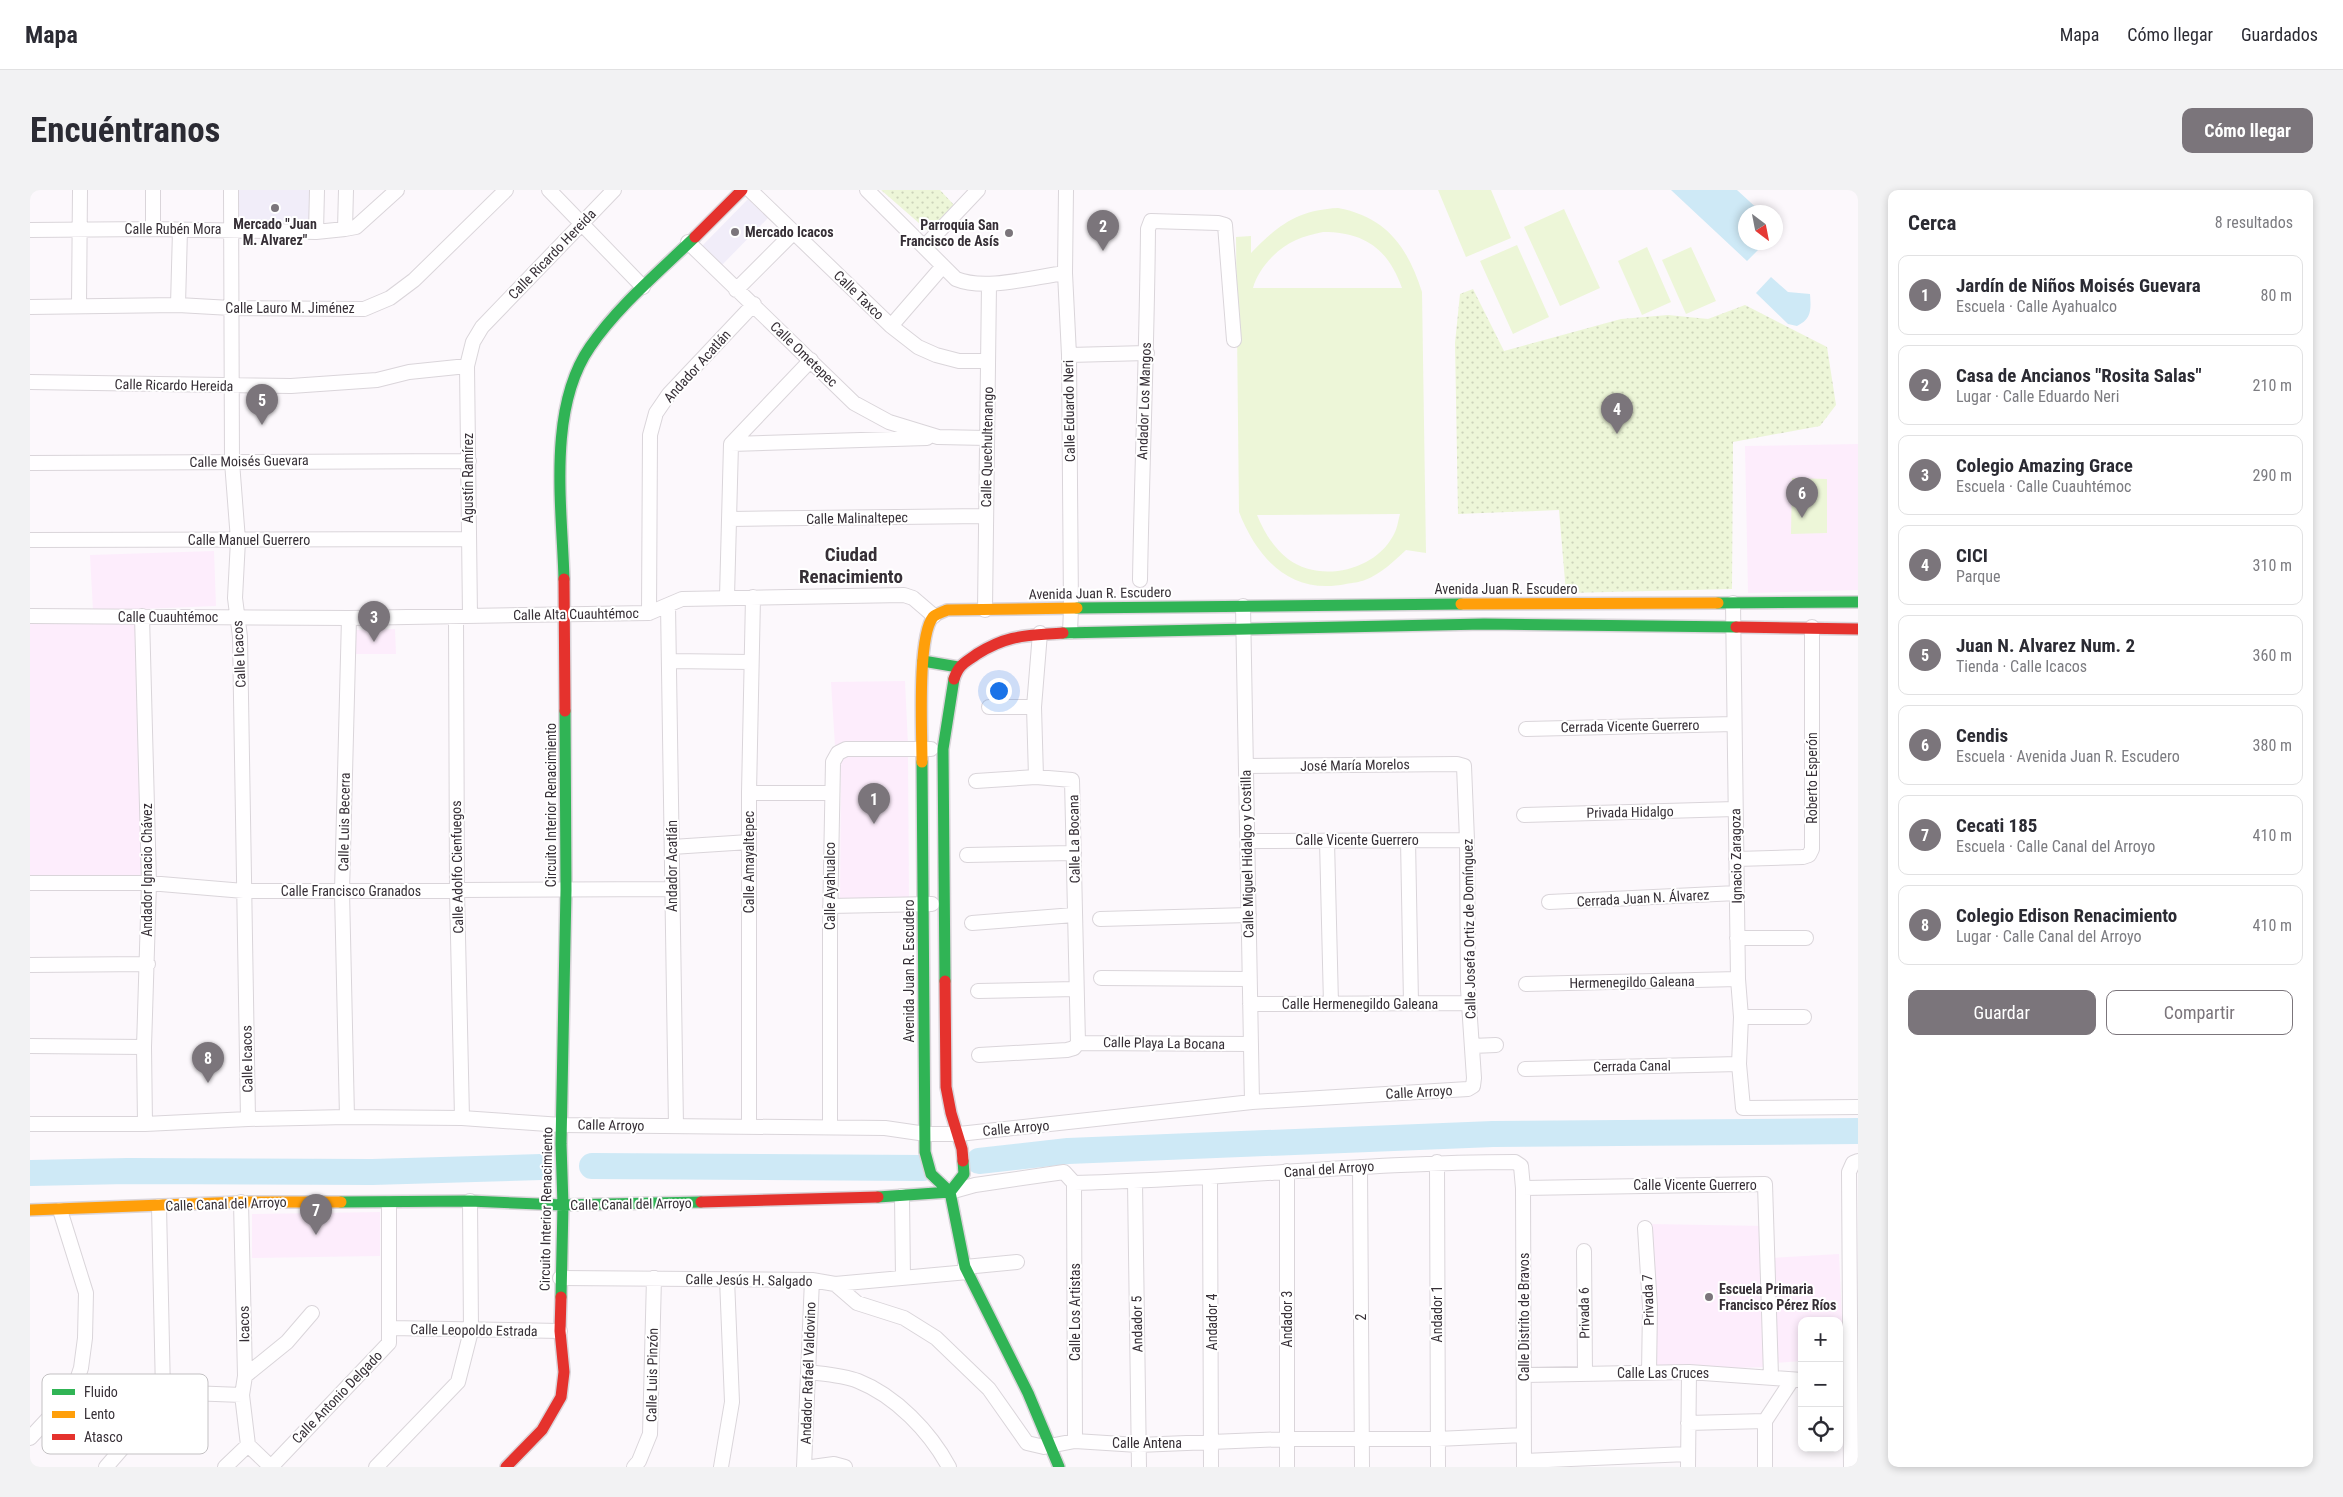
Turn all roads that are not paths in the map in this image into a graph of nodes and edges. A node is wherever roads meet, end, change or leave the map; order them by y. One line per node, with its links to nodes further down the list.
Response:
1 (80, 190): 16 (street)
2 (153, 190): 17 (street)
3 (231, 190): 20 (street, Calle Icacos)
4 (317, 190): 22 (street)
5 (346, 190): 21 (street)
6 (396, 190): 21 (street, Calle Rubén Mora)
7 (506, 190): 35 (street, Calle Lauro M. Jiménez)
8 (549, 190): 15 (street)
9 (614, 190): 15 (street, Calle Ricardo Hereida)
10 (742, 190): 24 (main road, Circuito Interior Renacimiento)
11 (750, 190): 23 (street, Calle Taxco)
12 (867, 190): 25 (street)
13 (978, 190): 25 (street)
14 (1066, 190): 27 (street, Calle Eduardo Neri)
15 (582, 223): 29 (street); 38 (street, Calle Ricardo Hereida)
16 (80, 229): 17 (street, Calle Rubén Mora); 18 (street, Calle Rubén Mora); 32 (street)
17 (153, 229): 19 (street, Calle Rubén Mora)
18 (30, 230)
19 (180, 230): 20 (street, Calle Rubén Mora); 33 (street)
20 (230, 230): 22 (street, Calle Rubén Mora); 35 (street, Calle Icacos)
21 (345, 230): 22 (street, Calle Rubén Mora)
22 (316, 232)
23 (794, 232): 30 (street); 36 (street, Calle Taxco)
24 (688, 242): 29 (main road, Circuito Interior Renacimiento); 30 (street, Calle Ometepec)
25 (924, 247): 26 (street)
26 (943, 266): 28 (street); 36 (street)
27 (1065, 273): 28 (street); 40 (street, Calle Eduardo Neri)
28 (989, 284): 42 (street, Calle Quechultenango)
29 (643, 287): 69 (main road, Circuito Interior Renacimiento)
30 (736, 290): 31 (street, Calle Ometepec)
31 (754, 304): 41 (street, Calle Ometepec); 68 (street, Andador Acatlán)
32 (79, 305): 33 (street, Calle Lauro M. Jiménez); 34 (street, Calle Lauro M. Jiménez)
33 (178, 306): 35 (street, Calle Lauro M. Jiménez)
34 (30, 307)
35 (232, 308): 45 (street, Calle Icacos)
36 (891, 326): 42 (street, Calle Taxco)
37 (1234, 340): 39 (street, Andador Los Mangos)
38 (473, 342): 43 (street, Agustín Ramírez)
39 (1147, 354): 40 (street); 57 (street, Andador Los Mangos)
40 (1069, 355): 66 (street, Calle Eduardo Neri)
41 (811, 360): 46 (street, Calle Ometepec); 48 (street)
42 (988, 361): 47 (street, Calle Quechultenango)
43 (467, 366): 45 (street, Calle Ricardo Hereida); 49 (street, Agustín Ramírez)
44 (30, 382): 45 (street, Calle Ricardo Hereida)
45 (231, 386): 50 (street, Calle Icacos)
46 (938, 438): 47 (street, Calle Ometepec); 48 (street, Calle Ometepec)
47 (987, 438): 52 (street, Calle Quechultenango)
48 (731, 444): 53 (street)
49 (469, 461): 50 (street, Calle Moisés Guevara); 54 (street, Agustín Ramírez)
50 (232, 462): 51 (street, Calle Moisés Guevara); 56 (street, Calle Icacos)
51 (30, 463)
52 (985, 516): 53 (street, Calle Malinaltepec); 67 (street, Calle Quechultenango)
53 (730, 520): 58 (street)
54 (469, 539): 56 (street, Calle Manuel Guerrero); 72 (street, Agustín Ramírez)
55 (30, 540): 56 (street, Calle Manuel Guerrero)
56 (238, 540): 74 (street, Calle Icacos)
57 (1140, 580)
58 (727, 597): 59 (street, Calle Alta Cuauhtémoc); 63 (street, Calle Alta Cuauhtémoc)
59 (753, 597): 73 (street, Calle Alta Cuauhtémoc); 85 (street, Calle Amayaltepec)
60 (1858, 602): 61 (main road, Avenida Juan R. Escudero)
61 (1734, 603): 62 (main road, Avenida Juan R. Escudero); 79 (street, Ignacio Zaragoza)
62 (1484, 604): 64 (main road, Avenida Juan R. Escudero); 76 (main road)
63 (668, 605): 68 (street, Calle Alta Cuauhtémoc); 84 (street, Andador Acatlán)
64 (1331, 605): 65 (main road, Avenida Juan R. Escudero); 77 (main road)
65 (1243, 606): 66 (main road, Avenida Juan R. Escudero); 78 (street, Calle Miguel Hidalgo y Costilla)
66 (1072, 609): 67 (main road, Avenida Juan R. Escudero); 82 (street, Calle Eduardo Neri)
67 (985, 610): 73 (main road, Avenida Juan R. Escudero)
68 (649, 613): 69 (street, Calle Alta Cuauhtémoc)
69 (565, 614): 72 (street, Calle Alta Cuauhtémoc); 116 (main road, Circuito Interior Renacimiento)
70 (30, 616): 71 (street, Calle Cuauhtémoc)
71 (142, 616): 74 (street, Calle Cuauhtémoc); 113 (street, Andador Ignacio Chávez)
72 (463, 616): 75 (street, Calle Cuauhtémoc); 117 (street, Calle Adolfo Cienfuegos)
73 (934, 616): 86 (main road, Avenida Juan R. Escudero)
74 (237, 617): 75 (street, Calle Cuauhtémoc); 115 (street, Calle Icacos)
75 (349, 618): 118 (street, Calle Luis Becerra)
76 (1484, 624): 77 (main road); 79 (main road)
77 (1329, 627): 78 (main road)
78 (1244, 628): 82 (main road); 95 (street, Calle Miguel Hidalgo y Costilla)
79 (1733, 628): 80 (main road); 91 (street, Ignacio Zaragoza)
80 (1812, 628): 81 (main road); 111 (street, Roberto Esperón)
81 (1858, 629)
82 (1070, 632): 83 (main road)
83 (1040, 633): 87 (main road); 89 (street)
84 (669, 661): 85 (street); 108 (street, Andador Acatlán)
85 (752, 662): 100 (street, Calle Amayaltepec)
86 (923, 662): 87 (main road); 90 (main road, Avenida Juan R. Escudero)
87 (958, 667): 90 (main road, Avenida Juan R. Escudero)
88 (989, 707): 89 (street)
89 (1034, 707): 97 (street)
90 (935, 712): 93 (main road, Avenida Juan R. Escudero); 94 (main road, Avenida Juan R. Escudero)
91 (1734, 724): 92 (street, Cerrada Vicente Guerrero); 101 (street, Ignacio Zaragoza)
92 (1526, 729)
93 (922, 749): 94 (street, Calle Ayahualco); 99 (street, Calle Ayahualco); 121 (main road, Avenida Juan R. Escudero)
94 (944, 749): 122 (main road, Avenida Juan R. Escudero)
95 (1246, 766): 96 (street, José María Morelos); 105 (street, Calle Miguel Hidalgo y Costilla)
96 (1464, 766): 104 (street, Calle Josefa Ortiz de Domínguez)
97 (1036, 777): 98 (street); 109 (street, Calle La Bocana)
98 (976, 780)
99 (831, 792): 100 (street); 123 (street, Calle Ayahualco)
100 (749, 793): 107 (street, Calle Amayaltepec)
101 (1735, 809): 102 (street, Privada Hidalgo); 111 (street, Ignacio Zaragoza)
102 (1524, 815)
103 (1408, 840): 104 (street, Calle Vicente Guerrero); 106 (street, Calle Vicente Guerrero); 138 (street)
104 (1467, 840): 139 (street, Calle Josefa Ortiz de Domínguez)
105 (1247, 841): 106 (street, Calle Vicente Guerrero); 125 (street, Calle Miguel Hidalgo y Costilla)
106 (1328, 841): 141 (street)
107 (749, 842): 108 (street); 163 (street, Calle Amayaltepec)
108 (672, 847): 114 (street, Andador Acatlán)
109 (1074, 852): 110 (street); 124 (street, Calle La Bocana)
110 (967, 855)
111 (1736, 859): 119 (street, Ignacio Zaragoza)
112 (30, 883): 113 (street, Calle Francisco Granados)
113 (149, 883): 115 (street, Calle Francisco Granados); 130 (street, Andador Ignacio Chávez)
114 (672, 889): 116 (street, Calle Francisco Granados); 162 (street, Andador Acatlán)
115 (244, 890): 118 (street, Calle Francisco Granados); 158 (street, Calle Icacos)
116 (566, 890): 117 (street, Calle Francisco Granados); 161 (main road, Circuito Interior Renacimiento)
117 (457, 891): 118 (street, Calle Francisco Granados); 157 (street, Calle Adolfo Cienfuegos)
118 (342, 892): 156 (street, Calle Luis Becerra)
119 (1736, 893): 120 (street, Cerrada Juan N. Álvarez); 128 (street, Ignacio Zaragoza)
120 (1549, 902)
121 (924, 904): 122 (street); 123 (street); 165 (main road, Avenida Juan R. Escudero)
122 (944, 904): 166 (main road, Avenida Juan R. Escudero)
123 (830, 906): 164 (street, Calle Ayahualco)
124 (1074, 915): 127 (street); 136 (street, Calle La Bocana)
125 (1248, 915): 126 (street); 133 (street, Calle Miguel Hidalgo y Costilla)
126 (1100, 919)
127 (972, 923)
128 (1737, 938): 129 (street); 134 (street, Ignacio Zaragoza)
129 (1806, 938)
130 (148, 964): 131 (street); 149 (street, Andador Ignacio Chávez)
131 (30, 965)
132 (1101, 978): 133 (street)
133 (1249, 979): 140 (street, Calle Miguel Hidalgo y Costilla)
134 (1738, 979): 135 (street, Hermenegildo Galeana); 142 (street, Ignacio Zaragoza)
135 (1526, 984)
136 (1076, 989): 137 (street); 147 (street, Calle La Bocana)
137 (978, 991)
138 (1411, 1003): 139 (street, Calle Hermenegildo Galeana); 141 (street, Calle Hermenegildo Galeana)
139 (1469, 1003): 148 (street, Calle Josefa Ortiz de Domínguez)
140 (1250, 1004): 141 (street, Calle Hermenegildo Galeana); 144 (street, Calle Miguel Hidalgo y Costilla)
141 (1331, 1004)
142 (1741, 1017): 143 (street); 151 (street, Ignacio Zaragoza)
143 (1804, 1017)
144 (1251, 1044): 147 (street, Calle Playa La Bocana); 154 (street, Calle Miguel Hidalgo y Costilla)
145 (1496, 1045): 148 (street)
146 (30, 1046): 149 (street)
147 (1076, 1046): 150 (street, Calle Playa La Bocana)
148 (1472, 1046): 153 (street, Calle Josefa Ortiz de Domínguez)
149 (144, 1047): 160 (street, Andador Ignacio Chávez)
150 (979, 1055)
151 (1739, 1064): 152 (street, Cerrada Canal); 155 (street, Ignacio Zaragoza)
152 (1525, 1069)
153 (1468, 1089): 154 (street, Calle Arroyo)
154 (1252, 1102): 166 (street, Calle Arroyo)
155 (1858, 1107)
156 (347, 1117): 157 (street); 158 (street)
157 (462, 1118): 161 (street)
158 (248, 1119): 160 (street)
159 (30, 1124): 160 (street)
160 (145, 1124)
161 (562, 1125): 162 (street, Calle Arroyo); 181 (main road, Circuito Interior Renacimiento)
162 (676, 1126): 163 (street, Calle Arroyo)
163 (749, 1127): 164 (street, Calle Arroyo)
164 (830, 1127): 165 (street, Calle Arroyo)
165 (926, 1134): 166 (street, Calle Arroyo); 176 (main road, Avenida Juan R. Escudero)
166 (959, 1134): 176 (main road, Avenida Juan R. Escudero)
167 (1437, 1162): 169 (street, Canal del Arroyo); 170 (street, Canal del Arroyo); 220 (street, Andador 1)
168 (1856, 1162): 189 (street)
169 (1521, 1166): 175 (street, Calle Distrito de Bravos)
170 (1360, 1167): 171 (street, Canal del Arroyo); 219 (street, 2)
171 (1287, 1171): 172 (street, Canal del Arroyo); 218 (street, Andador 3)
172 (1210, 1178): 173 (street, Canal del Arroyo); 222 (street, Andador 4)
173 (1134, 1182): 174 (street, Calle Canal del Arroyo); 224 (street, Andador 5)
174 (1074, 1183): 176 (street, Calle Canal del Arroyo); 221 (street, Calle Los Artistas)
175 (1523, 1188): 206 (street, Calle Distrito de Bravos); 208 (street, Calle Vicente Guerrero)
176 (950, 1192): 177 (main road, Calle Canal del Arroyo); 188 (main road)
177 (902, 1196): 181 (main road, Calle Canal del Arroyo); 192 (street)
178 (470, 1201): 180 (main road, Calle Canal del Arroyo); 181 (main road, Calle Canal del Arroyo); 198 (street)
179 (241, 1202): 180 (main road, Calle Canal del Arroyo); 182 (main road, Calle Canal del Arroyo); 207 (street, Icacos)
180 (389, 1202): 197 (street, Calle Antonio Delgado)
181 (563, 1205): 190 (main road, Circuito Interior Renacimiento)
182 (159, 1206): 184 (main road, Calle Canal del Arroyo); 204 (street)
183 (30, 1210): 184 (main road, Calle Canal del Arroyo)
184 (60, 1210): 203 (street)
185 (1645, 1228): 202 (street, Privada 7)
186 (1584, 1251): 205 (street, Privada 6)
187 (1017, 1262): 188 (street, Calle Jesús H. Salgado)
188 (967, 1269): 192 (street, Calle Jesús H. Salgado); 225 (main road)
189 (1853, 1273): 209 (street)
190 (560, 1278): 191 (street, Calle Jesús H. Salgado); 199 (main road, Circuito Interior Renacimiento)
191 (654, 1278): 193 (street, Calle Jesús H. Salgado); 235 (street, Calle Luis Pinzón)
192 (903, 1278): 195 (street, Calle Jesús H. Salgado)
193 (727, 1279): 194 (street, Calle Jesús H. Salgado); 236 (street)
194 (812, 1280): 195 (street, Calle Jesús H. Salgado); 200 (street, Andador Rafaél Valdovino)
195 (835, 1284): 225 (street)
196 (312, 1314): 207 (street)
197 (389, 1328): 198 (street, Calle Leopoldo Estrada); 232 (street, Calle Antonio Delgado)
198 (470, 1331): 199 (street, Calle Leopoldo Estrada); 233 (street)
199 (560, 1332): 234 (main road, Circuito Interior Renacimiento)
200 (808, 1372): 237 (street, Andador Rafaél Valdovino); 240 (street)
201 (1689, 1372): 202 (street, Calle Las Cruces); 208 (street, Calle Las Cruces); 214 (street)
202 (1649, 1373): 205 (street, Calle Las Cruces)
203 (79, 1374)
204 (163, 1374)
205 (1585, 1374): 206 (street, Calle Las Cruces)
206 (1524, 1375): 216 (street, Calle Distrito de Bravos)
207 (245, 1376): 212 (street, Icacos)
208 (1772, 1376): 210 (street, Calle Las Cruces)
209 (1849, 1377): 249 (street)
210 (1797, 1380): 213 (street)
211 (208, 1394): 212 (street)
212 (242, 1395): 223 (street, Icacos)
213 (1765, 1421): 214 (street); 248 (street)
214 (1688, 1423): 227 (street)
215 (42, 1425): 217 (street)
216 (1524, 1435): 220 (street, Calle Antena); 229 (street, Calle Distrito de Bravos)
217 (30, 1438)
218 (1286, 1439): 219 (street, Calle Antena); 222 (street, Calle Antena); 245 (street, Andador 3)
219 (1362, 1439): 220 (street, Calle Antena); 246 (street, 2)
220 (1437, 1439): 247 (street, Andador 1)
221 (1075, 1441): 224 (street, Calle Antena); 225 (street, Calle Antena)
222 (1210, 1442): 224 (street, Calle Antena); 244 (street, Andador 4)
223 (248, 1445): 231 (street); 232 (street)
224 (1138, 1445): 243 (street, Andador 5)
225 (1047, 1447): 241 (main road); 242 (main road)
226 (117, 1454): 230 (street)
227 (1688, 1461): 228 (street)
228 (1608, 1462): 229 (street)
229 (1524, 1464)
230 (106, 1467)
231 (225, 1467)
232 (271, 1467)
233 (376, 1467)
234 (506, 1467)
235 (634, 1467)
236 (721, 1467)
237 (804, 1467)
238 (812, 1467): 239 (street)
239 (845, 1467)
240 (949, 1467)
241 (1047, 1467)
242 (1060, 1467)
243 (1139, 1467)
244 (1211, 1467)
245 (1287, 1467)
246 (1362, 1467)
247 (1438, 1467)
248 (1765, 1467)
249 (1851, 1467)

